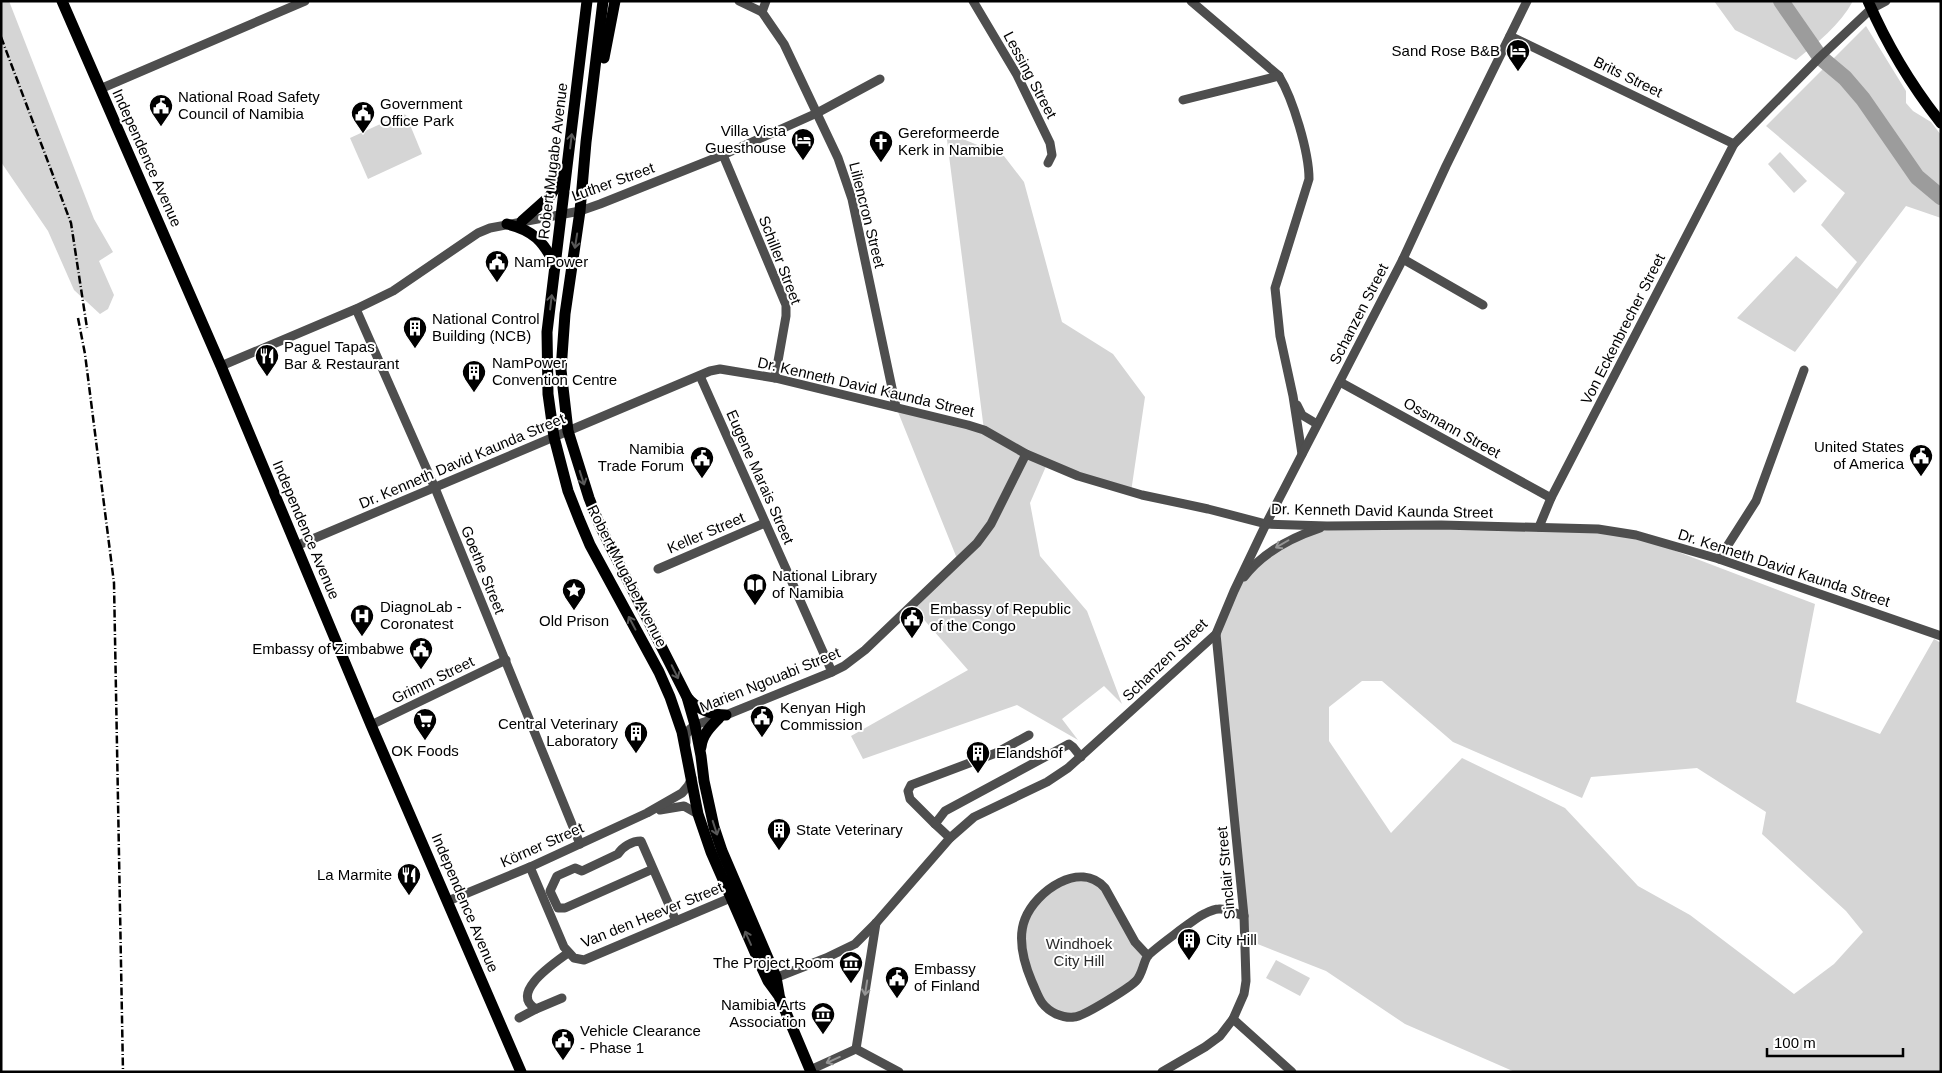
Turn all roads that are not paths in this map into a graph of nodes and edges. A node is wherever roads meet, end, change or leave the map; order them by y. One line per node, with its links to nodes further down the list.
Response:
1 (62, 1): 17 (main road, Independence Avenue)
2 (305, 1): 17 (street)
3 (587, 1): 25 (main road, Robert Mugabe Avenue, one-way to 3)
4 (603, 1): 21 (main road, Robert Mugabe Avenue)
5 (615, 1): 21 (main road)
6 (740, 1): 13 (street, Liliencron Street)
7 (766, 1): 13 (street)
8 (974, 1): 24 (street, Lessing Street)
9 (1191, 1): 15 (street)
10 (1527, 1): 14 (street, Schanzen Street)
11 (1886, 1): 12 (street)
12 (1870, 5): 20 (main road); 22 (street, Von Eckenbrecher Street)
13 (762, 12): 19 (street, Liliencron Street)
14 (1510, 36): 22 (street, Brits Street); 30 (street, Schanzen Street)
15 (1279, 76): 18 (street); 39 (street)
16 (880, 79): 19 (street, Luther Street)
17 (100, 89): 34 (main road, Independence Avenue)
18 (1183, 100)
19 (817, 112): 23 (street, Luther Street); 40 (street, Liliencron Street)
20 (1941, 123)
21 (586, 142): 26 (main road, Robert Mugabe Avenue)
22 (1734, 144): 47 (street, Von Eckenbrecher Street)
23 (723, 155): 26 (street, Luther Street); 37 (street, Schiller Street)
24 (1048, 163)
25 (568, 168): 27 (main road, Robert Mugabe Avenue); 28 (main road)
26 (580, 211): 27 (street, Luther Street); 42 (main road, Robert Mugabe Avenue, one-way to 42)
27 (561, 215): 28 (street, Luther Street); 31 (main road, Robert Mugabe Avenue)
28 (522, 221): 29 (street, Luther Street)
29 (507, 224): 31 (main road); 33 (street, Luther Street)
30 (1403, 259): 32 (street); 38 (street, Schanzen Street)
31 (555, 264): 43 (main road, Robert Mugabe Avenue, one-way to 31)
32 (1483, 305)
33 (356, 309): 34 (street, Luther Street); 46 (street, Goethe Street)
34 (221, 366): 52 (main road, Independence Avenue)
35 (1804, 370): 53 (street)
36 (700, 376): 37 (street, Dr. Kenneth David Kaunda Street); 42 (street, Dr. Kenneth David Kaunda Street); 48 (street, Eugene Marais Street)
37 (775, 378): 40 (street, Dr. Kenneth David Kaunda Street)
38 (1340, 382): 41 (street, Schanzen Street); 47 (street, Ossmann Street)
39 (1294, 396): 41 (street); 45 (street)
40 (896, 407): 44 (street, Dr. Kenneth David Kaunda Street)
41 (1317, 424): 45 (street, Schanzen Street)
42 (568, 431): 43 (street, Dr. Kenneth David Kaunda Street); 60 (main road, Robert Mugabe Avenue, one-way to 60)
43 (554, 438): 46 (street, Dr. Kenneth David Kaunda Street); 65 (main road, Robert Mugabe Avenue, one-way to 43)
44 (1026, 454): 49 (street, Dr. Kenneth David Kaunda Street); 59 (street, Marien Ngouabi Street)
45 (1302, 454): 49 (street, Schanzen Street)
46 (435, 488): 52 (street, Dr. Kenneth David Kaunda Street); 58 (street, Goethe Street)
47 (1551, 498): 51 (street, Von Eckenbrecher Street)
48 (765, 523): 54 (street, Keller Street); 59 (street, Eugene Marais Street)
49 (1266, 524): 50 (street, Dr. Kenneth David Kaunda Street); 55 (street, Schanzen Street)
50 (1327, 526): 51 (street, Dr. Kenneth David Kaunda Street); 55 (street, one-way to 55)
51 (1539, 527): 53 (street, Dr. Kenneth David Kaunda Street)
52 (296, 546): 62 (main road, Independence Avenue)
53 (1719, 559): 56 (street, Dr. Kenneth David Kaunda Street)
54 (658, 569)
55 (1234, 592): 57 (street, Schanzen Street)
56 (1939, 633)
57 (1216, 634): 67 (street, Schanzen Street); 78 (street, Sinclair Street)
58 (506, 660): 62 (street, Grimm Street); 73 (street, Goethe Street)
59 (832, 672): 61 (street, Marien Ngouabi Street)
60 (687, 697): 61 (main road); 63 (main road, Robert Mugabe Avenue)
61 (723, 716): 63 (street, Marien Ngouabi Street); 66 (main road)
62 (371, 725): 77 (main road, Independence Avenue)
63 (695, 725): 65 (street); 66 (main road, Robert Mugabe Avenue)
64 (1029, 735): 71 (street)
65 (686, 747): 68 (main road, Robert Mugabe Avenue)
66 (701, 756): 76 (main road, Robert Mugabe Avenue, one-way to 76)
67 (1081, 758): 71 (street); 72 (street, Schanzen Street)
68 (692, 778): 69 (street, Körner Street); 70 (main road, Robert Mugabe Avenue)
69 (647, 813): 70 (street, Körner Street); 73 (street, Körner Street)
70 (698, 814): 76 (main road, Robert Mugabe Avenue)
71 (935, 824): 72 (street)
72 (950, 838): 80 (street, Schanzen Street)
73 (580, 844): 74 (street, Körner Street)
74 (530, 867): 77 (street, Körner Street); 81 (street)
75 (653, 869): 75 (street); 79 (street)
76 (735, 896): 79 (street, Van den Heever Street); 83 (main road, Robert Mugabe Avenue)
77 (448, 901): 90 (main road, Independence Avenue)
78 (1244, 916): 82 (street); 87 (street, Sinclair Street)
79 (676, 921): 81 (street, Van den Heever Street)
80 (876, 923): 83 (street, Schanzen Street); 88 (street, one-way to 88)
81 (571, 956): 85 (street)
82 (1148, 956): 82 (street)
83 (772, 979): 89 (main road, Robert Mugabe Avenue)
84 (562, 998): 85 (street)
85 (536, 1009): 86 (street)
86 (519, 1018)
87 (1233, 1019): 92 (street, Sinclair Street); 93 (street)
88 (856, 1049): 89 (street, one-way to 89); 91 (street)
89 (809, 1071)
90 (521, 1072)
91 (899, 1072)
92 (1162, 1072)
93 (1292, 1072)

